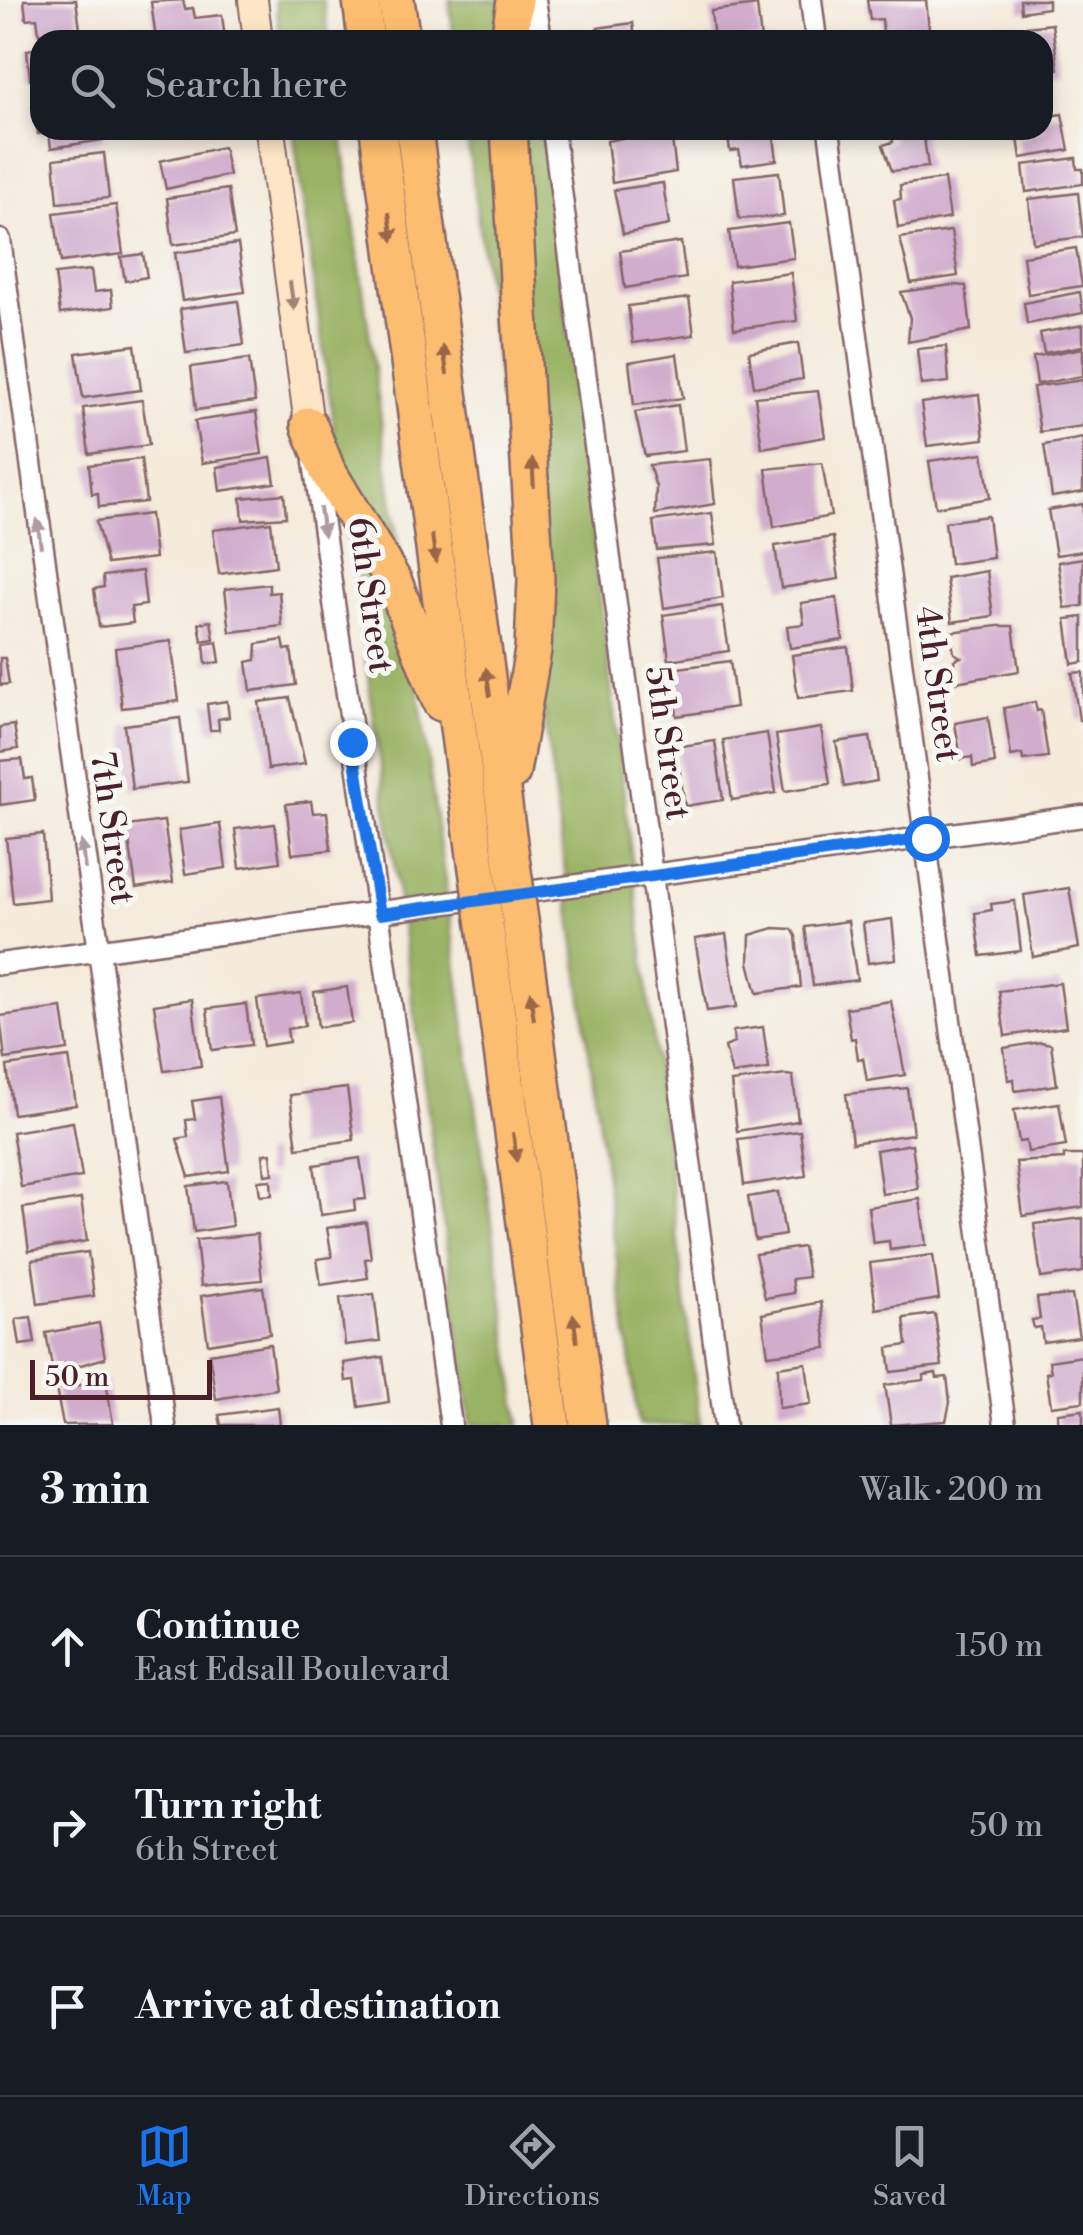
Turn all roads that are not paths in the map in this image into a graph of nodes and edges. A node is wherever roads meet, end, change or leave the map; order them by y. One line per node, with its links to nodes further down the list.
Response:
1 (252, 0): 7 (main road)
2 (360, 0): 8 (highway)
3 (396, 0): 9 (highway)
4 (515, 0): 10 (highway)
5 (535, 0): 11 (street)
6 (811, 0): 12 (street)
7 (256, 30)
8 (364, 30)
9 (400, 30)
10 (510, 30)
11 (539, 30)
12 (815, 30)
13 (271, 140): 20 (main road, 6th Street, one-way to 20)
14 (379, 140): 21 (highway, one-way to 21)
15 (415, 140): 22 (highway, one-way to 15)
16 (510, 140): 22 (highway, one-way to 16)
17 (553, 140): 25 (street, 5th Street)
18 (830, 140): 24 (street, 4th Street)
19 (0, 240): 27 (street, 7th Street, one-way to 19)
20 (310, 426): 21 (highway); 26 (street, 6th Street, one-way to 26)
21 (463, 762): 31 (highway, one-way to 31, bridge)
22 (506, 813): 32 (highway, one-way to 22, bridge)
23 (1083, 816): 24 (street)
24 (926, 838): 25 (street); 34 (street, 4th Street)
25 (653, 878): 26 (street); 33 (street, 5th Street)
26 (380, 914): 27 (street); 30 (street, 6th Street)
27 (96, 951): 28 (street); 29 (street, 7th Street)
28 (0, 964)
29 (164, 1425)
30 (451, 1425)
31 (552, 1425)
32 (588, 1425)
33 (724, 1425)
34 (1006, 1425)

